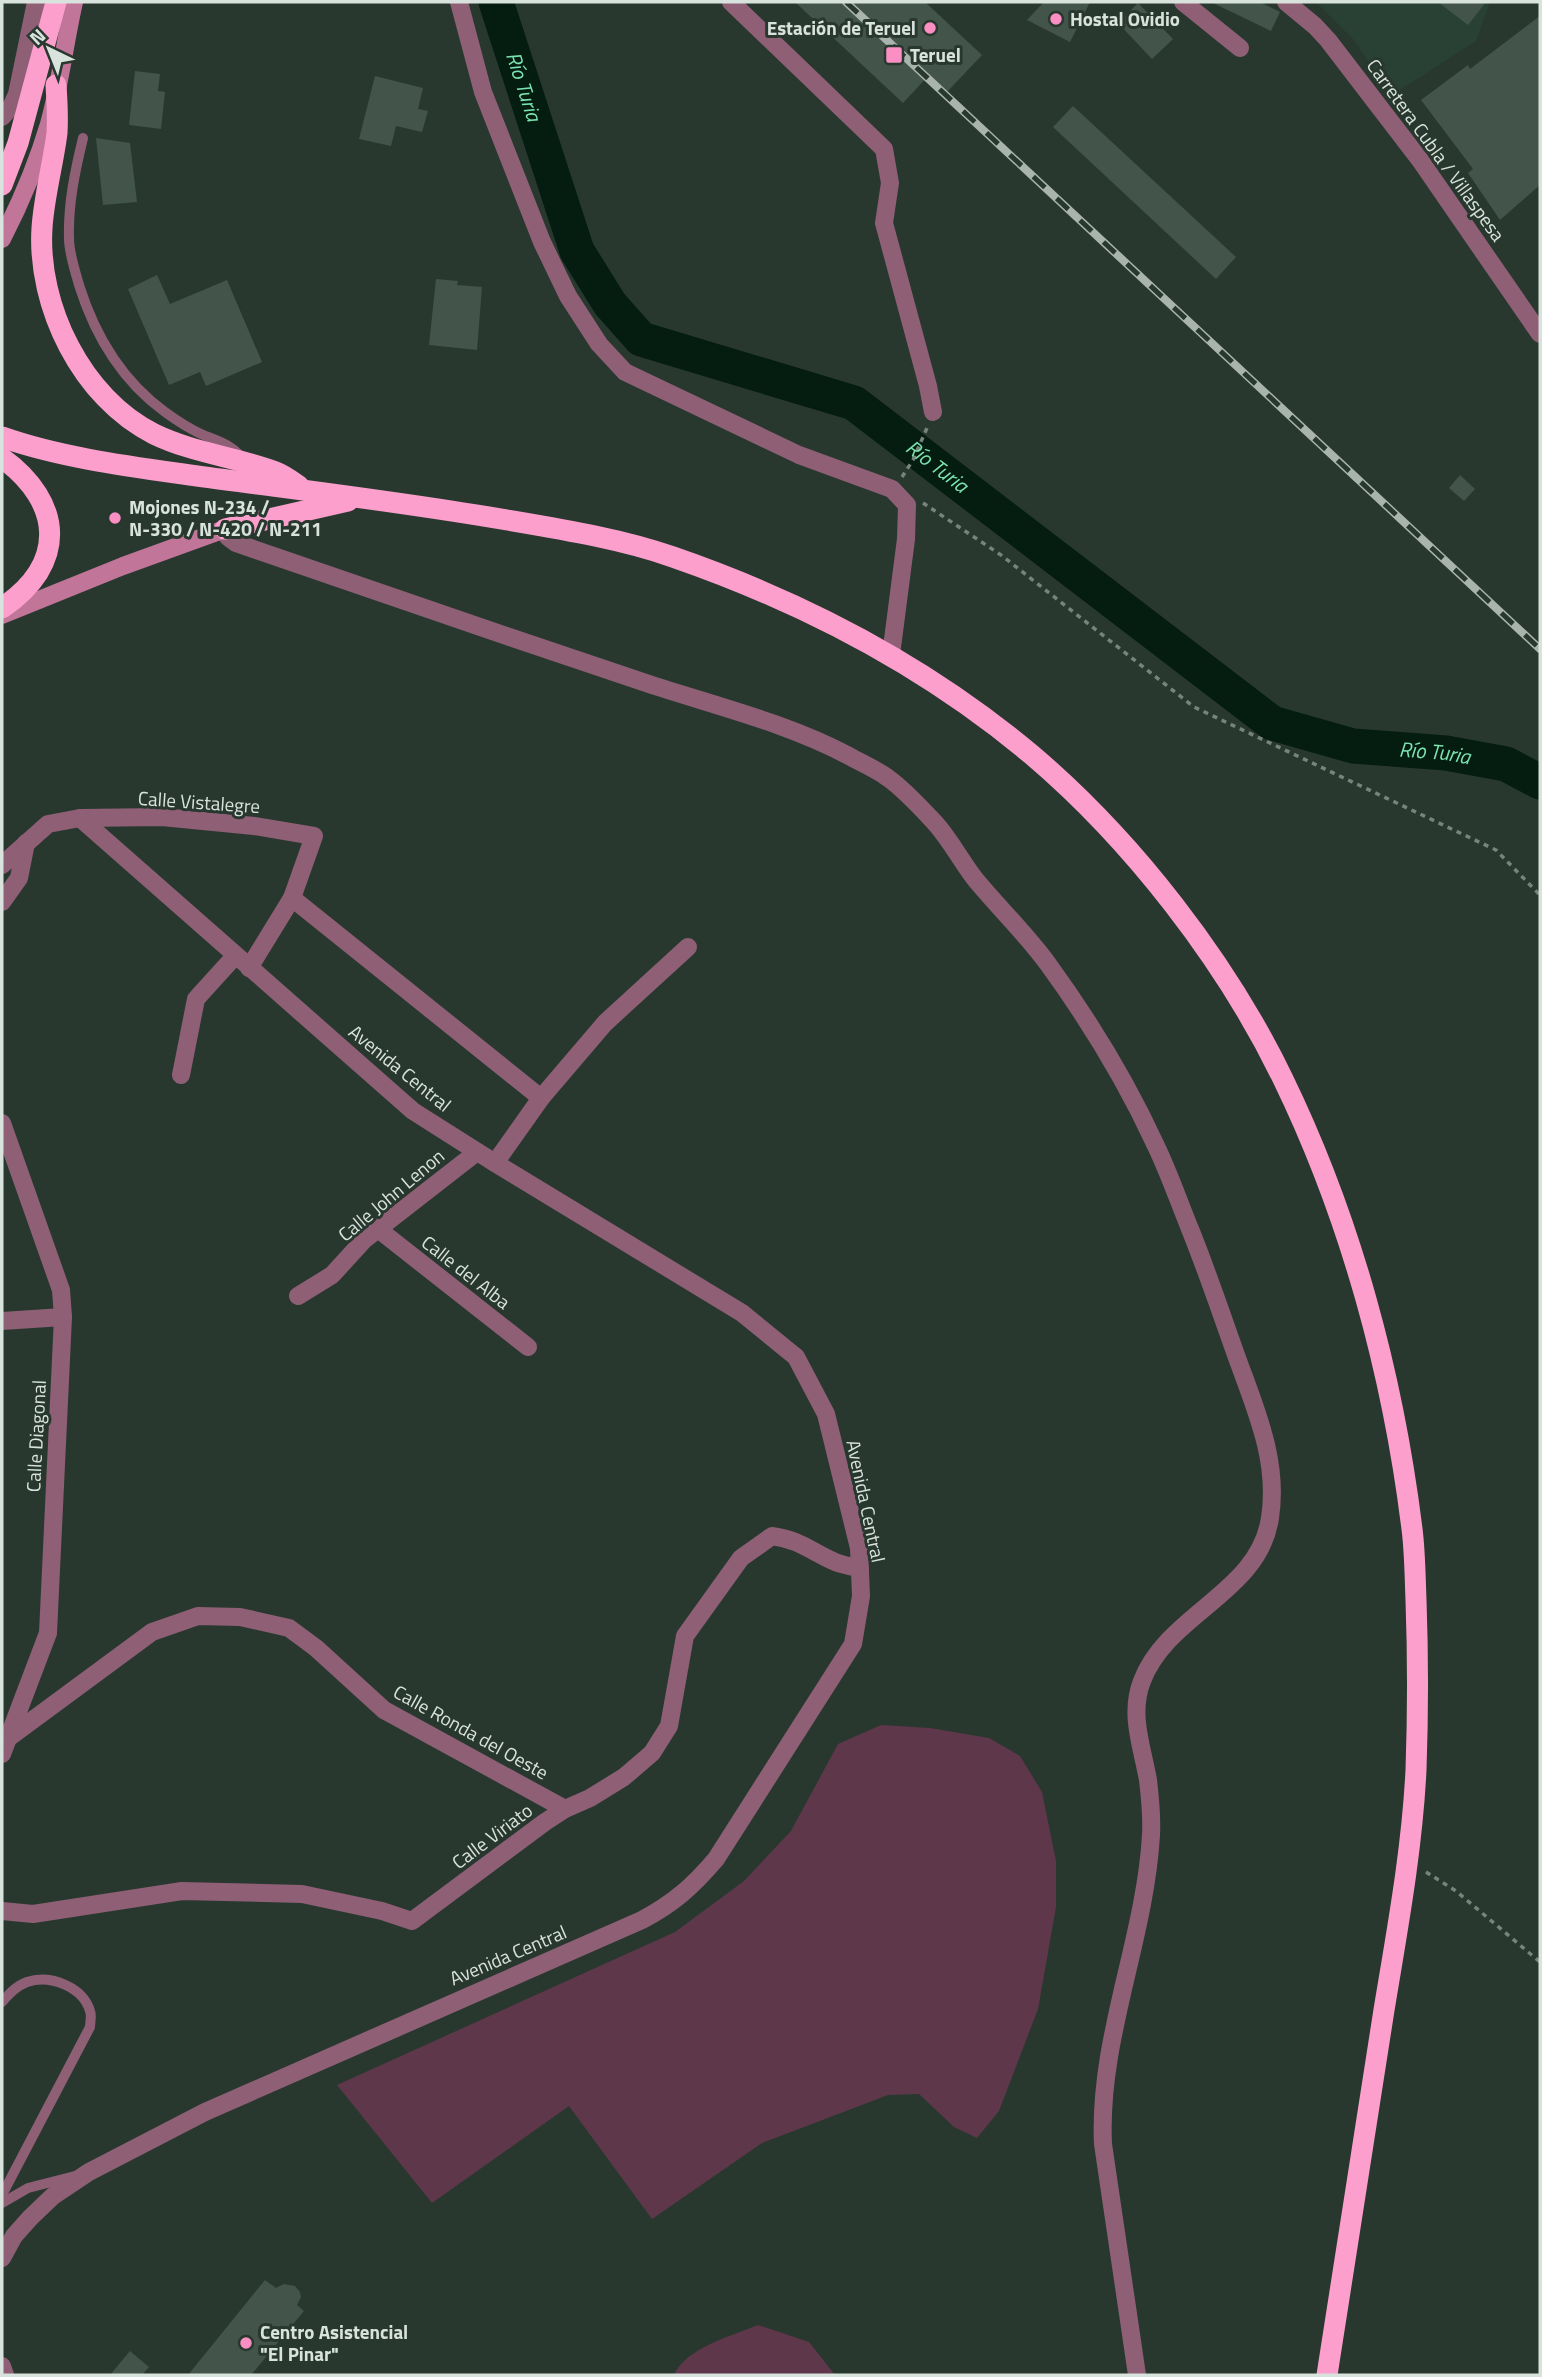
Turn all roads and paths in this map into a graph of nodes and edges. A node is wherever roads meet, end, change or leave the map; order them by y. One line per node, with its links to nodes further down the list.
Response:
1 (36, 2): 10 (street)
2 (56, 2): 12 (highway)
3 (74, 2): 9 (main road)
4 (459, 2): 21 (street)
5 (731, 2): 15 (street)
6 (1183, 2): 8 (street)
7 (1286, 2): 14 (street, Carretera Cubla / Villaspesa)
8 (1240, 48)
9 (56, 85): 13 (main road); 20 (highway)
10 (2, 117)
11 (83, 138): 20 (lane)
12 (2, 185)
13 (2, 239)
14 (1540, 334)
15 (933, 412)
16 (923, 435): 19 (path)
17 (2, 437): 22 (highway)
18 (2, 458): 26 (highway)
19 (913, 460)
20 (247, 464): 22 (highway)
21 (892, 489): 29 (street); 33 (path)
22 (306, 491): 23 (highway)
23 (360, 498): 24 (highway); 29 (highway)
24 (225, 529): 25 (main road); 61 (street)
25 (38, 600): 27 (main road); 28 (street)
26 (2, 608)
27 (2, 615)
28 (2, 625)
29 (891, 655): 51 (highway)
30 (80, 818): 31 (street, Calle Vistalegre); 34 (street, Calle Vistalegre); 37 (street, Avenida Central)
31 (26, 843): 32 (street, Calle Vistalegre); 35 (street)
32 (2, 864)
33 (1540, 895)
34 (292, 898): 37 (street); 39 (street)
35 (2, 902)
36 (688, 947): 39 (street)
37 (242, 962): 38 (street); 41 (street, Avenida Central)
38 (181, 1075)
39 (541, 1098): 42 (street)
40 (2, 1123): 45 (street, Calle Diagonal)
41 (477, 1152): 42 (street, Avenida Central); 43 (street, Calle John Lenon)
42 (495, 1164): 48 (street, Avenida Central)
43 (377, 1229): 44 (street, Calle John Lenon); 47 (street, Calle del Alba)
44 (298, 1296)
45 (63, 1317): 46 (street); 49 (street, Calle Diagonal)
46 (2, 1321)
47 (528, 1347)
48 (860, 1569): 50 (street, Calle Viriato); 55 (street, Avenida Central)
49 (3, 1744): 50 (street, Calle Ronda del Oeste)
50 (565, 1809): 52 (street, Calle Viriato)
51 (1407, 1860): 53 (path); 62 (highway)
52 (2, 1911)
53 (1540, 1962)
54 (2, 2002): 56 (lane)
55 (89, 2172): 57 (lane); 58 (street, Avenida Central)
56 (2, 2195)
57 (2, 2203)
58 (2, 2258)
59 (2, 2367): 60 (street)
60 (5, 2375)
61 (1136, 2375)
62 (1326, 2375)

